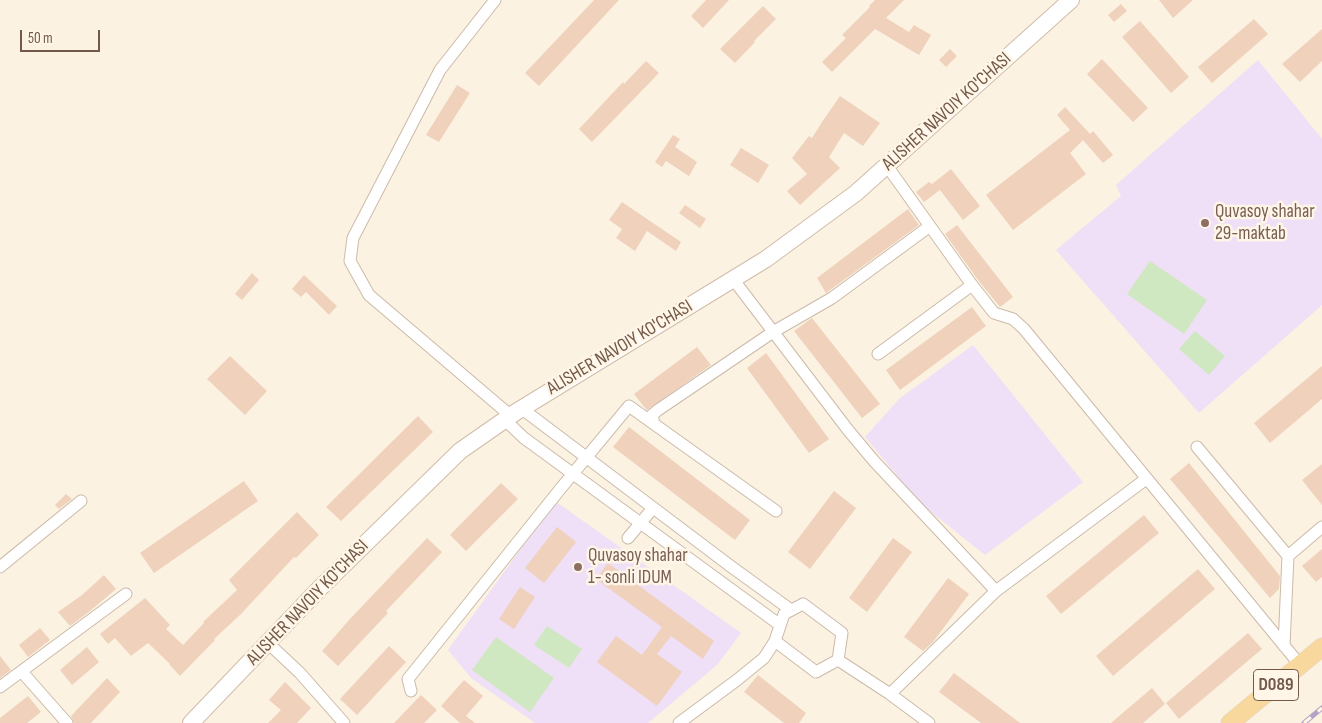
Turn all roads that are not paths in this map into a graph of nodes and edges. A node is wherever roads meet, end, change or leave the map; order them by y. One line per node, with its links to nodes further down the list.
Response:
1 (494, 0): 9 (street)
2 (1072, 0): 3 (street, ALISHER NAVOIY KO'CHASI)
3 (887, 166): 4 (street); 5 (street, ALISHER NAVOIY KO'CHASI)
4 (930, 226): 6 (street); 7 (street)
5 (733, 279): 7 (street); 9 (street, ALISHER NAVOIY KO'CHASI)
6 (972, 285): 8 (street); 14 (street)
7 (772, 332): 10 (street); 23 (street)
8 (878, 354)
9 (512, 414): 12 (street); 13 (street); 28 (street, ALISHER NAVOIY KO'CHASI)
10 (654, 424): 12 (street); 17 (street)
11 (1197, 447): 21 (street)
12 (587, 458): 13 (street); 16 (street)
13 (573, 473): 18 (street); 35 (street)
14 (1146, 479): 23 (street); 29 (street)
15 (80, 500): 22 (street)
16 (653, 508): 18 (street); 25 (street)
17 (776, 511)
18 (640, 523): 20 (street); 26 (street)
19 (1322, 527): 21 (street)
20 (628, 538)
21 (1288, 556): 29 (street)
22 (0, 567)
23 (996, 591): 36 (street)
24 (126, 594): 33 (street)
25 (791, 610): 26 (street); 31 (street)
26 (780, 625): 27 (street)
27 (775, 640): 31 (street); 40 (street)
28 (268, 643): 38 (street, ALISHER NAVOIY KO'CHASI); 39 (street)
29 (1284, 646): 32 (street)
30 (1322, 647): 32 (main road, D089)
31 (838, 660): 36 (street)
32 (1300, 666): 42 (main road, D089)
33 (22, 672): 34 (street); 37 (street)
34 (0, 687)
35 (411, 691)
36 (890, 694): 41 (street)
37 (67, 723)
38 (191, 723)
39 (344, 723)
40 (679, 723)
41 (929, 723)
42 (1230, 723)

